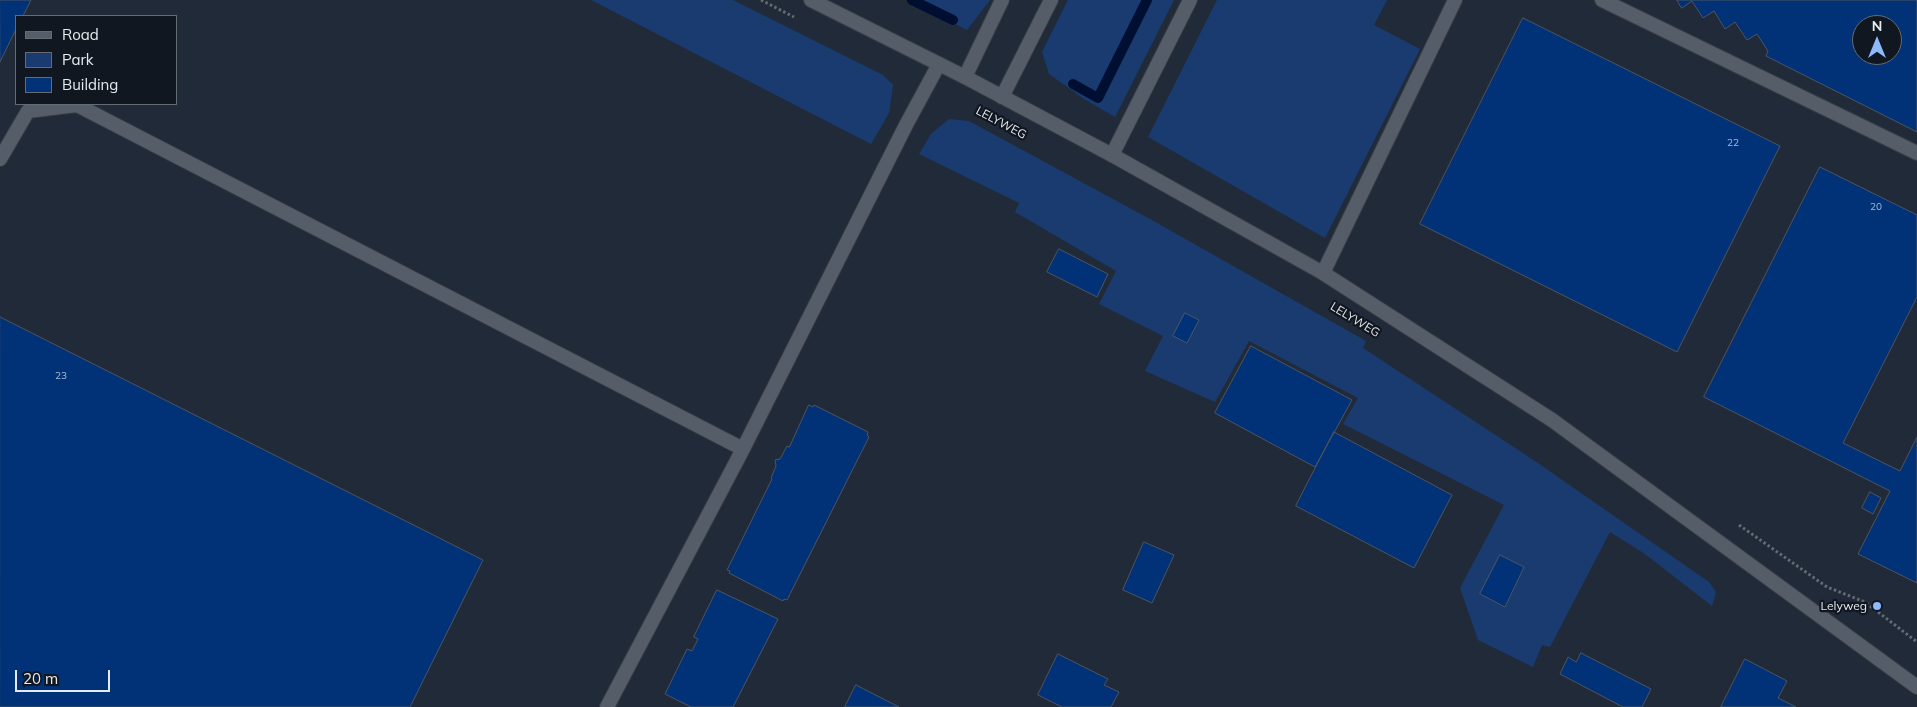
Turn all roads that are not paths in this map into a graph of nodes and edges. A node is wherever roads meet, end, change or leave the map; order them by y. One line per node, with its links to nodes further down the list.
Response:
1 (811, 0): 7 (street, LELYWEG)
2 (1002, 0): 8 (street)
3 (1051, 0): 9 (street)
4 (1190, 0): 11 (street)
5 (1455, 0): 13 (street)
6 (1602, 0): 10 (street)
7 (939, 64): 8 (street, LELYWEG); 14 (street)
8 (965, 77): 9 (street, LELYWEG)
9 (1002, 97): 11 (street, LELYWEG)
10 (1917, 153)
11 (1112, 155): 13 (street, LELYWEG)
12 (0, 159): 14 (street)
13 (1323, 273): 15 (street, LELYWEG)
14 (743, 449): 16 (street)
15 (1917, 688)
16 (607, 707)

